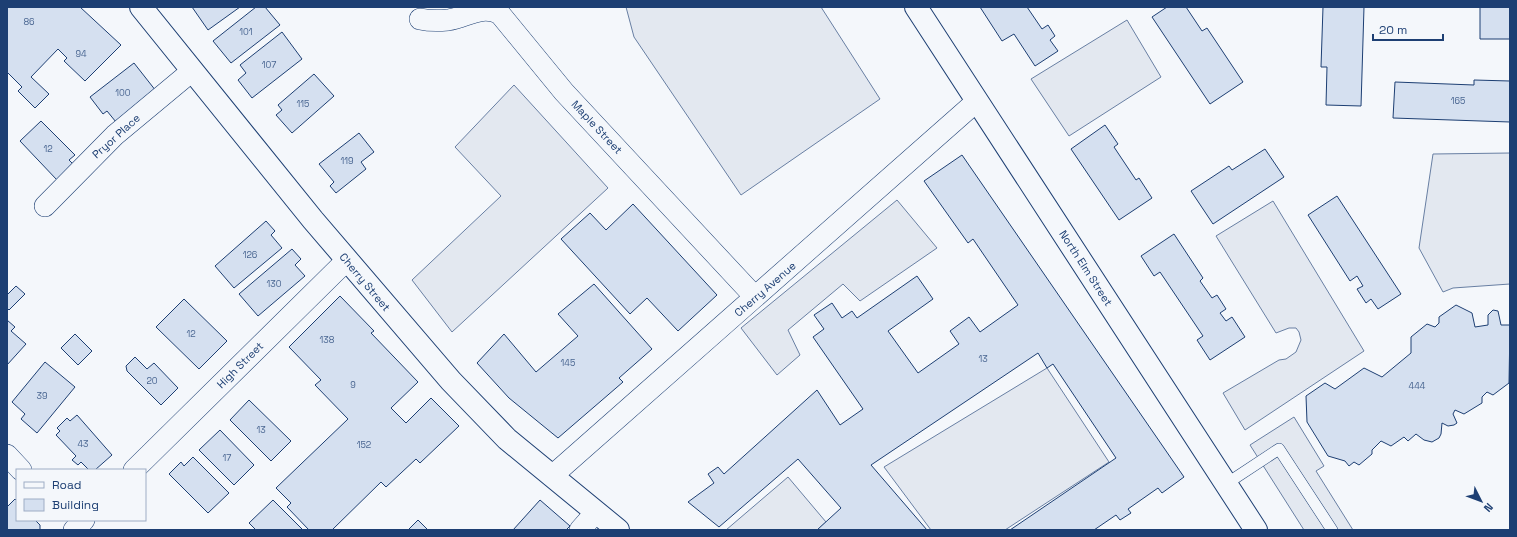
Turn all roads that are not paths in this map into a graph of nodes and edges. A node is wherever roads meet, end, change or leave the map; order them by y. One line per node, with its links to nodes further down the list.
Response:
1 (141, 7): 4 (street, Cherry Street)
2 (916, 7): 5 (street, North Elm Street)
3 (420, 19): 8 (street, Maple Street)
4 (192, 71): 6 (street, Pryor Place); 7 (street, Cherry Street)
5 (977, 101): 8 (street, Cherry Avenue); 13 (street, North Elm Street)
6 (45, 206)
7 (346, 260): 11 (street, High Street); 12 (street, Cherry Street)
8 (755, 297): 12 (street, Cherry Avenue)
9 (7, 455): 10 (street)
10 (20, 469)
11 (135, 469)
12 (552, 476): 14 (street, Cherry Street)
13 (1226, 484): 17 (street, North Elm Street); 18 (lane)
14 (596, 512): 15 (street); 16 (street, Cherry Street)
15 (580, 530)
16 (618, 530)
17 (1256, 530)
18 (1332, 530)

